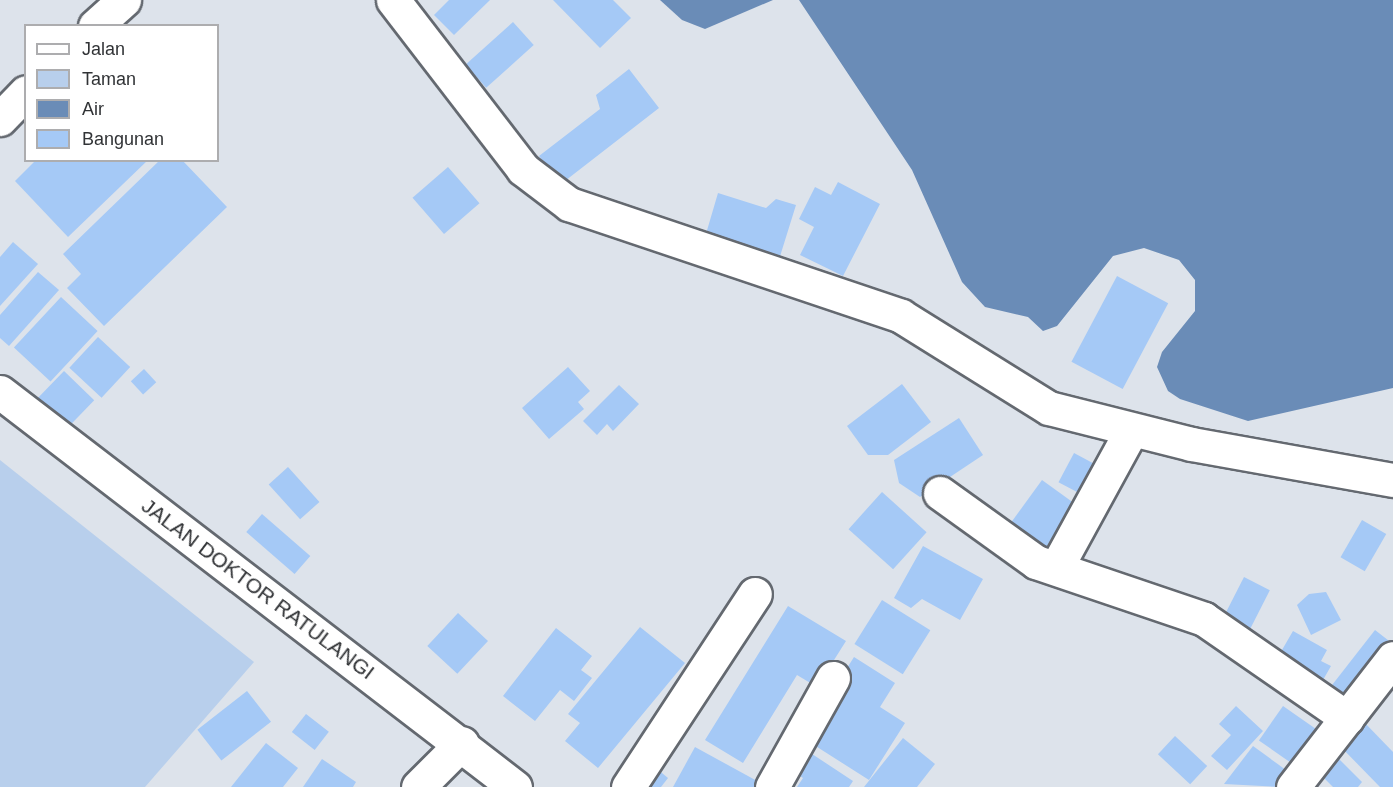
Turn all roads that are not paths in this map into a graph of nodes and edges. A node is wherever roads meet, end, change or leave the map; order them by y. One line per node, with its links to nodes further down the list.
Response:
1 (124, 0): 3 (main road)
2 (393, 0): 7 (main road)
3 (97, 24)
4 (24, 94): 5 (main road)
5 (0, 119)
6 (0, 392): 15 (main road, JALAN DOKTOR RATULANGI)
7 (1131, 431): 8 (main road); 10 (main road)
8 (1393, 480)
9 (940, 493): 10 (main road)
10 (1056, 568): 14 (main road)
11 (755, 594): 18 (main road)
12 (1391, 667): 14 (main road)
13 (833, 678): 19 (main road)
14 (1347, 718): 20 (main road)
15 (462, 743): 16 (main road); 17 (main road, JALAN DOKTOR RATULANGI)
16 (418, 787)
17 (515, 787)
18 (628, 787)
19 (772, 787)
20 (1293, 787)

